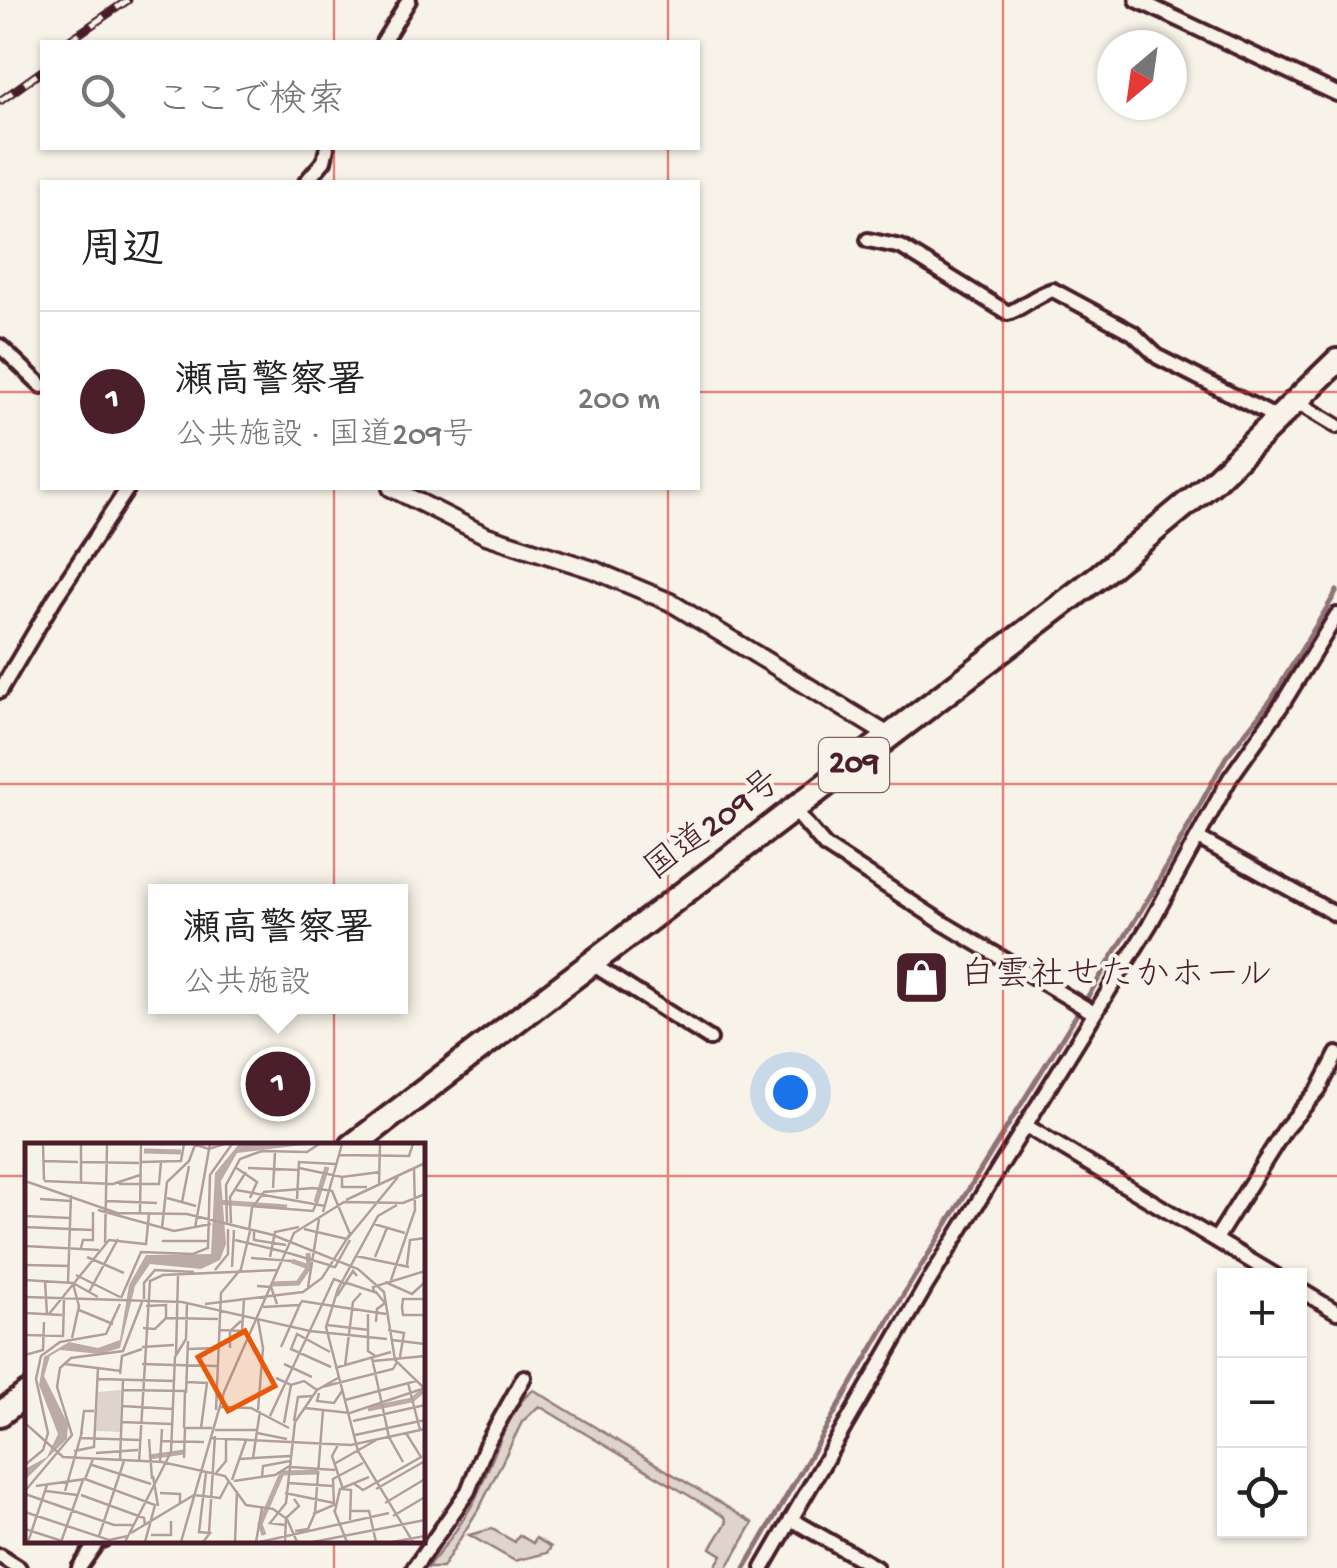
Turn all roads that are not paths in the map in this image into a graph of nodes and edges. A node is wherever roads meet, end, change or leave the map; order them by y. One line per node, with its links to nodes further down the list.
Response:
1 (409, 0): 3 (street)
2 (1137, 0): 4 (street)
3 (384, 40)
4 (1337, 94)
5 (326, 150): 6 (street)
6 (308, 180)
7 (868, 240): 12 (street)
8 (0, 346): 10 (street)
9 (1337, 361): 11 (highway, 国道209号 / 209)
10 (40, 384)
11 (1297, 402): 12 (highway, 国道209号 / 209); 13 (street)
12 (1279, 419): 18 (highway, 国道209号 / 209)
13 (1337, 426)
14 (127, 490): 17 (street)
15 (395, 490): 18 (street)
16 (1337, 615): 20 (street)
17 (0, 692)
18 (890, 737): 19 (highway, 国道209号 / 209)
19 (795, 811): 22 (highway, 国道209号 / 209); 23 (street)
20 (1198, 838): 21 (street); 23 (street)
21 (1337, 916)
22 (592, 964): 24 (street); 27 (highway, 国道209号 / 209)
23 (1094, 1013): 26 (street)
24 (710, 1039)
25 (1337, 1054): 28 (street)
26 (1026, 1126): 28 (street); 35 (street)
27 (356, 1143)
28 (1216, 1239): 29 (street)
29 (1263, 1268)
30 (1307, 1294): 31 (street)
31 (1337, 1312)
32 (524, 1377): 40 (street)
33 (25, 1395): 34 (highway)
34 (0, 1414)
35 (791, 1519): 41 (street); 42 (street)
36 (97, 1543): 39 (street)
37 (0, 1556): 38 (street)
38 (19, 1568)
39 (78, 1568)
40 (414, 1568)
41 (763, 1568)
42 (876, 1568)

